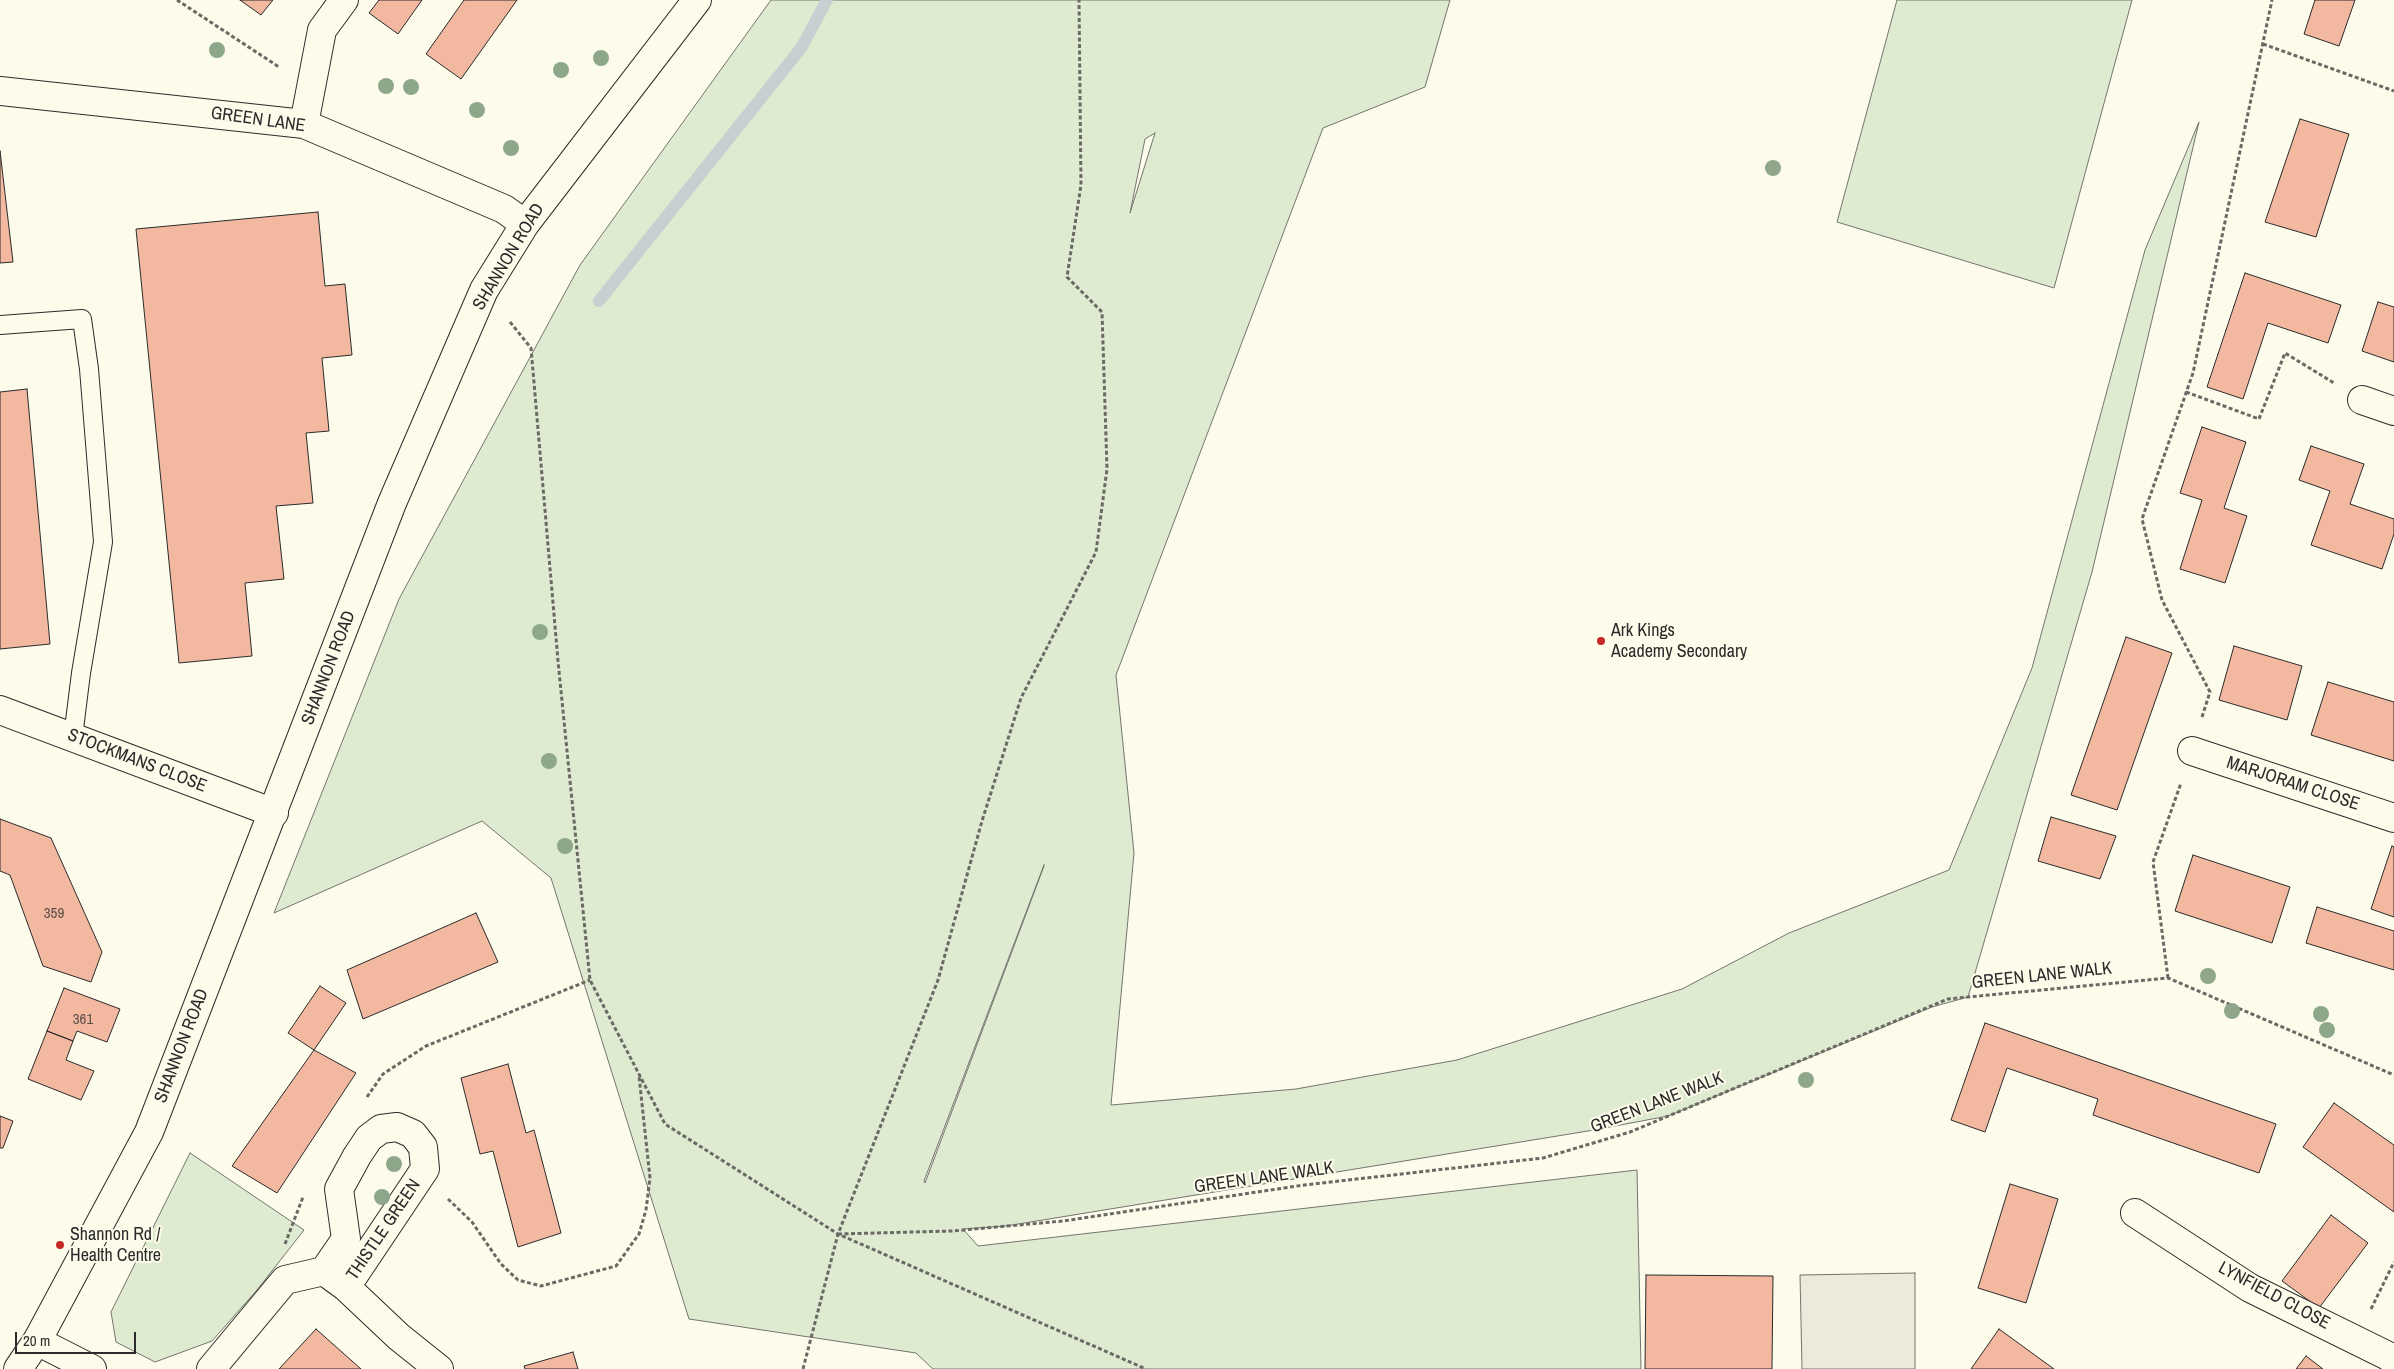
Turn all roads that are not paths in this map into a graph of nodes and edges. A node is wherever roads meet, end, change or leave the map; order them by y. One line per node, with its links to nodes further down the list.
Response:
1 (344, 0): 4 (street)
2 (697, 0): 5 (street, SHANNON ROAD)
3 (0, 91): 4 (street, GREEN LANE)
4 (304, 124): 5 (street, GREEN LANE)
5 (525, 224): 12 (street, SHANNON ROAD)
6 (0, 325): 10 (lane)
7 (2362, 400): 8 (street)
8 (2394, 411)
9 (0, 710): 10 (street, STOCKMANS CLOSE)
10 (73, 737): 12 (street, STOCKMANS CLOSE)
11 (2192, 751): 13 (street, MARJORAM CLOSE)
12 (274, 813): 17 (street, SHANNON ROAD)
13 (2394, 818)
14 (2136, 1213): 18 (street, LYNFIELD CLOSE)
15 (324, 1271): 16 (street, THISTLE GREEN); 16 (street, THISTLE GREEN); 21 (street, THISTLE GREEN)
16 (346, 1287): 22 (street, THISTLE GREEN)
17 (37, 1341): 19 (street, SHANNON ROAD); 20 (street)
18 (2393, 1358)
19 (18, 1369)
20 (92, 1369)
21 (211, 1369)
22 (439, 1369)

